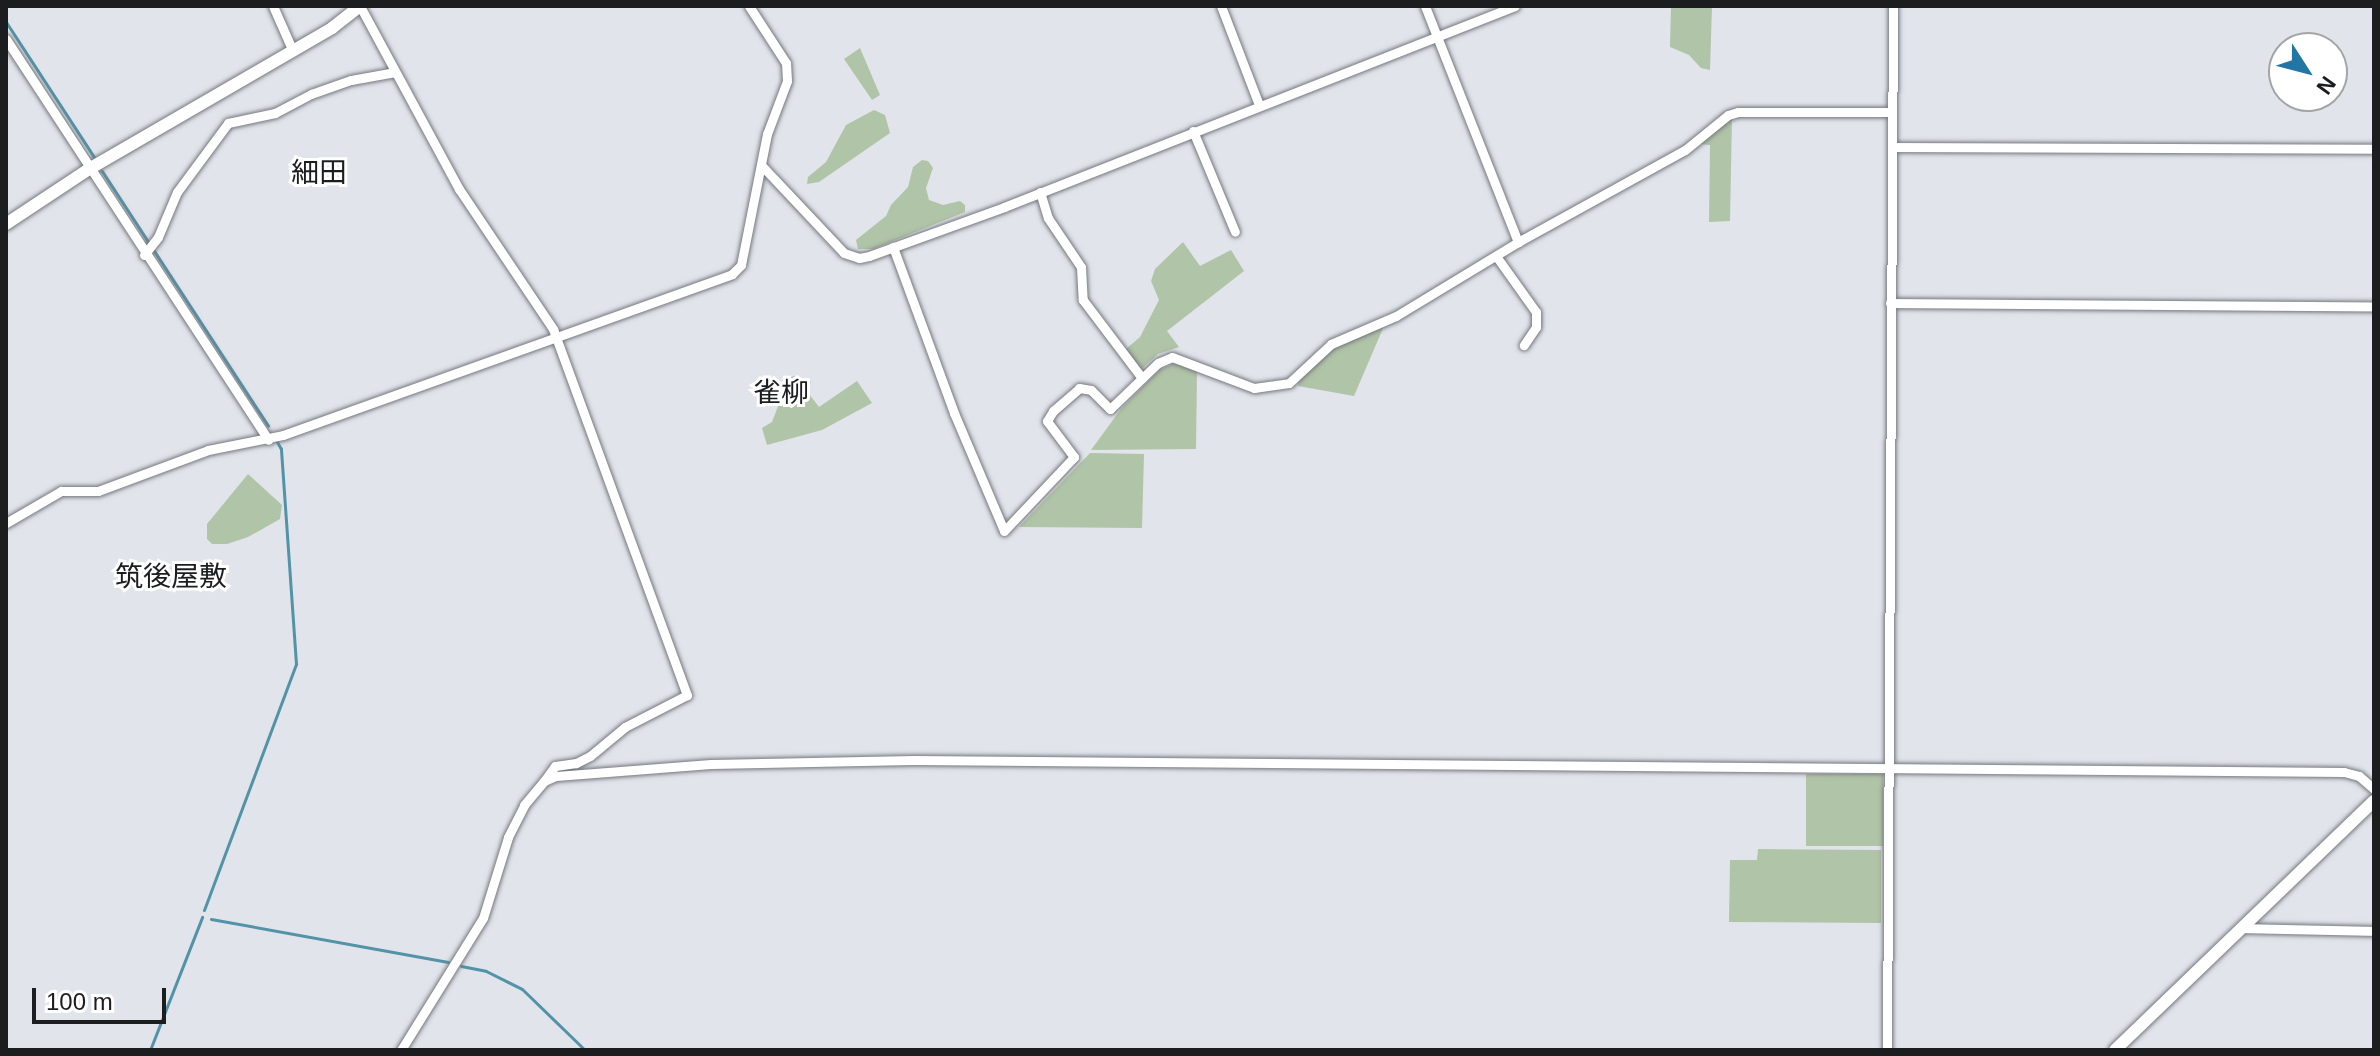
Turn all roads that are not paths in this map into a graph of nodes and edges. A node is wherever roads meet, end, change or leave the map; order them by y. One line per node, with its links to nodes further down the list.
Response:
1 (273, 6): 10 (street)
2 (360, 6): 10 (street); 11 (street)
3 (749, 6): 17 (street)
4 (1221, 6): 12 (street)
5 (1425, 6): 8 (street)
6 (1515, 6): 8 (street)
7 (1893, 6): 13 (street)
8 (1437, 36): 12 (street); 22 (street)
9 (6, 39): 18 (street)
10 (292, 49): 18 (street)
11 (395, 72): 24 (street); 28 (street)
12 (1259, 105): 14 (street)
13 (1892, 112): 15 (street); 22 (street)
14 (1193, 131): 19 (street); 21 (street)
15 (1892, 147): 16 (street); 26 (street)
16 (2374, 149)
17 (763, 167): 23 (street); 28 (street)
18 (89, 169): 20 (street); 24 (street)
19 (1040, 192): 23 (street); 30 (street)
20 (6, 224)
21 (1235, 232)
22 (1518, 242): 25 (street)
23 (893, 247): 30 (street)
24 (144, 254): 31 (street)
25 (1496, 256): 29 (street); 30 (street)
26 (1890, 303): 27 (street); 33 (street)
27 (2374, 306)
28 (557, 337): 31 (street); 34 (street)
29 (1524, 345)
30 (1142, 378)
31 (268, 440): 32 (street)
32 (6, 523)
33 (1889, 767): 34 (street); 35 (street); 40 (street)
34 (544, 781): 39 (street)
35 (2374, 789)
36 (2374, 801): 37 (street)
37 (2242, 928): 38 (street); 41 (street)
38 (2374, 931)
39 (401, 1050)
40 (1887, 1050)
41 (2115, 1050)

